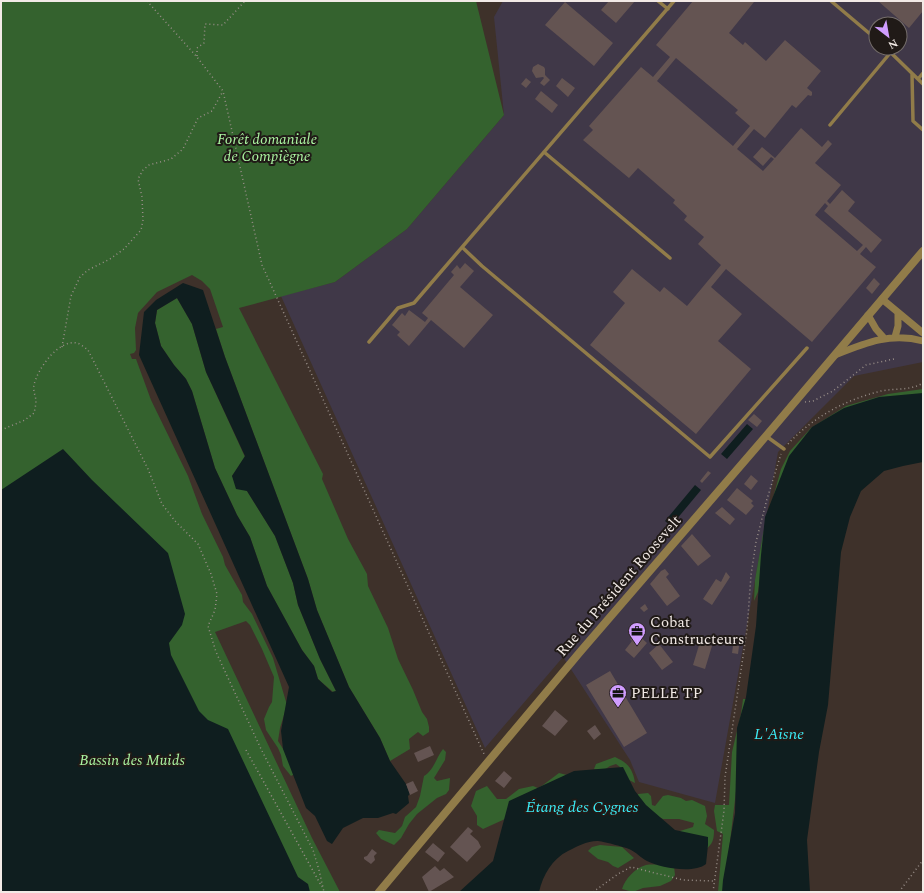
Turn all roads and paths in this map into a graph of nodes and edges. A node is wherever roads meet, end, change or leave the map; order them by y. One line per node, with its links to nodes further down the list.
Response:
1 (147, 1): 10 (path)
2 (244, 1): 10 (path)
3 (658, 1): 6 (lane)
4 (674, 1): 6 (lane)
5 (831, 1): 7 (lane)
6 (668, 9): 18 (lane)
7 (868, 32)
8 (888, 56): 16 (lane)
9 (895, 56): 12 (lane)
10 (196, 57): 15 (path)
11 (923, 73): 13 (lane)
12 (912, 74): 13 (lane); 17 (lane)
13 (918, 79): 14 (lane)
14 (923, 84)
15 (223, 91): 30 (path); 40 (path)
16 (830, 125)
17 (923, 130)
18 (544, 152): 19 (lane); 21 (lane)
19 (462, 248): 29 (lane); 31 (lane)
20 (923, 251): 22 (street, Rue du Président Roosevelt)
21 (670, 258)
22 (882, 299): 23 (street); 24 (street, Rue du Président Roosevelt)
23 (898, 313): 25 (street); 26 (street)
24 (868, 315): 27 (street); 32 (street, Rue du Président Roosevelt)
25 (923, 333)
26 (895, 337): 27 (street); 28 (street)
27 (884, 338): 32 (street)
28 (923, 341)
29 (369, 342)
30 (62, 347): 36 (path); 43 (path)
31 (806, 348)
32 (835, 355): 35 (street, Rue du Président Roosevelt)
33 (894, 359): 35 (path)
34 (923, 383): 38 (path)
35 (794, 404): 37 (street, Rue du Président Roosevelt)
36 (1, 430)
37 (766, 436): 38 (lane); 40 (street, Rue du Président Roosevelt)
38 (784, 449): 42 (path)
39 (246, 750): 43 (path)
40 (488, 763): 44 (street, Rue du Président Roosevelt)
41 (923, 860): 47 (path)
42 (715, 881): 45 (path); 46 (path)
43 (324, 891)
44 (379, 892)
45 (593, 892)
46 (713, 892)
47 (899, 892)

